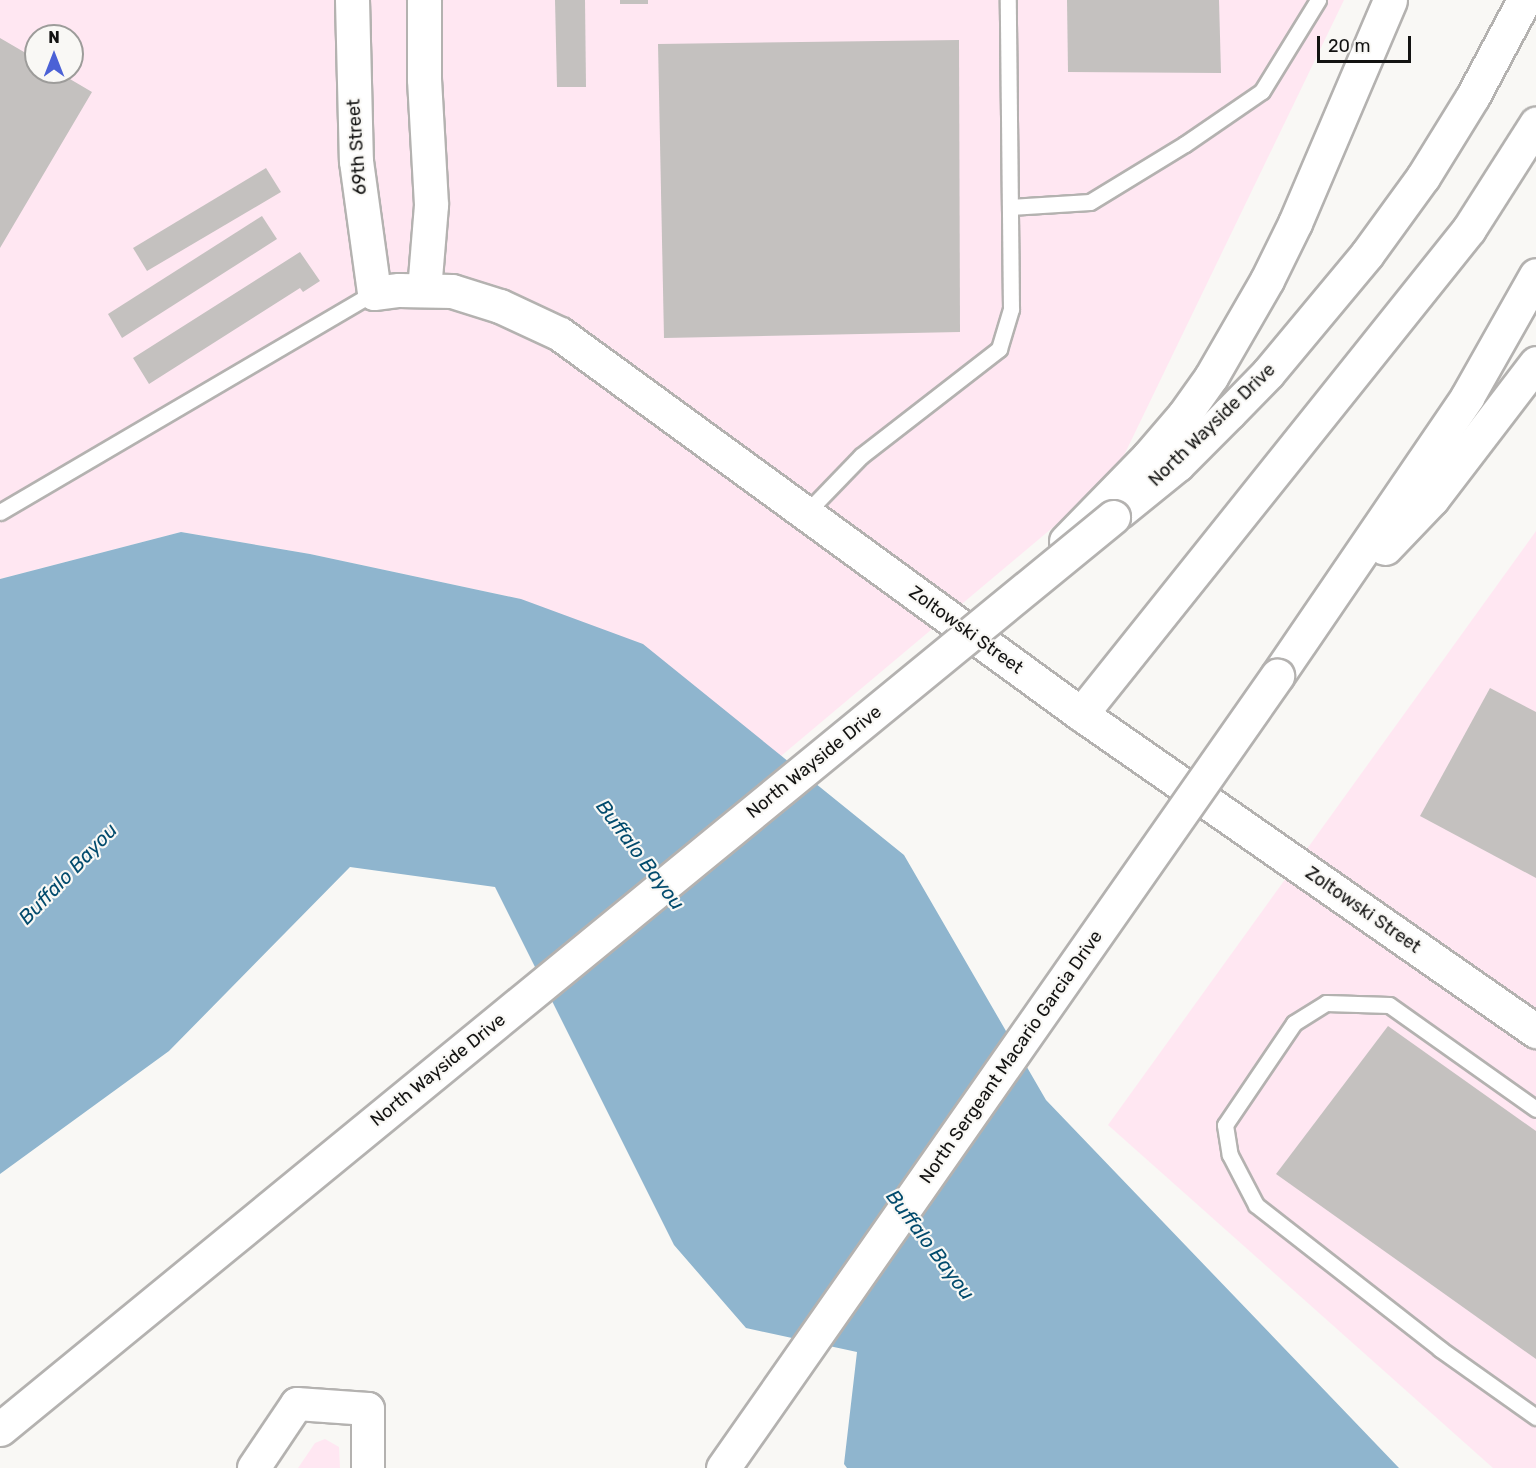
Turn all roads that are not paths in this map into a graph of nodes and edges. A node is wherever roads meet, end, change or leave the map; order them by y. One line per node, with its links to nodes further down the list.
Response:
1 (424, 0): 10 (main road)
2 (1008, 0): 8 (lane)
3 (1318, 0): 8 (lane)
4 (1390, 0): 13 (main road)
5 (1524, 0): 13 (main road, North Wayside Drive)
6 (351, 4): 11 (main road, 69th Street)
7 (1536, 124): 17 (main road)
8 (1010, 207): 15 (lane)
9 (1536, 275): 16 (main road)
10 (424, 290): 11 (main road, Zoltowski Street); 15 (main road, Zoltowski Street)
11 (374, 293): 14 (lane)
12 (1536, 363): 16 (main road)
13 (1110, 508): 21 (main road, North Wayside Drive, bridge)
14 (0, 512)
15 (806, 513): 17 (main road, Zoltowski Street)
16 (1320, 617): 24 (main road, North Sergeant Macario Garcia Drive, bridge)
17 (1081, 714): 18 (main road, Zoltowski Street)
18 (1536, 1031)
19 (1536, 1108): 20 (lane)
20 (1536, 1417)
21 (0, 1429)
22 (254, 1468): 23 (street)
23 (368, 1468)
24 (723, 1468)

